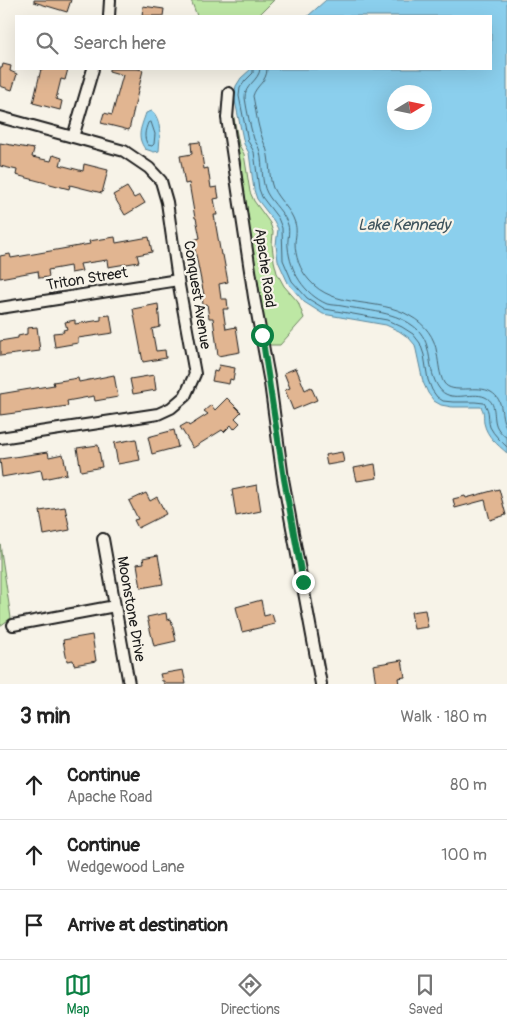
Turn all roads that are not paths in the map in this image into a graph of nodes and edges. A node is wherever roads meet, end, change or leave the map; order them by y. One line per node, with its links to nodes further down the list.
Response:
1 (110, 0): 2 (street)
2 (109, 15)
3 (93, 70): 6 (street)
4 (229, 93): 14 (street, Apache Road)
5 (0, 117): 6 (street, Conquest Avenue)
6 (73, 137): 7 (street, Conquest Avenue)
7 (178, 280): 8 (street, Triton Street); 9 (street, Conquest Avenue)
8 (0, 308)
9 (0, 438)
10 (103, 540): 11 (street, Moonstone Drive)
11 (115, 606): 12 (street); 13 (street, Moonstone Drive)
12 (13, 624)
13 (129, 684)
14 (321, 684)

